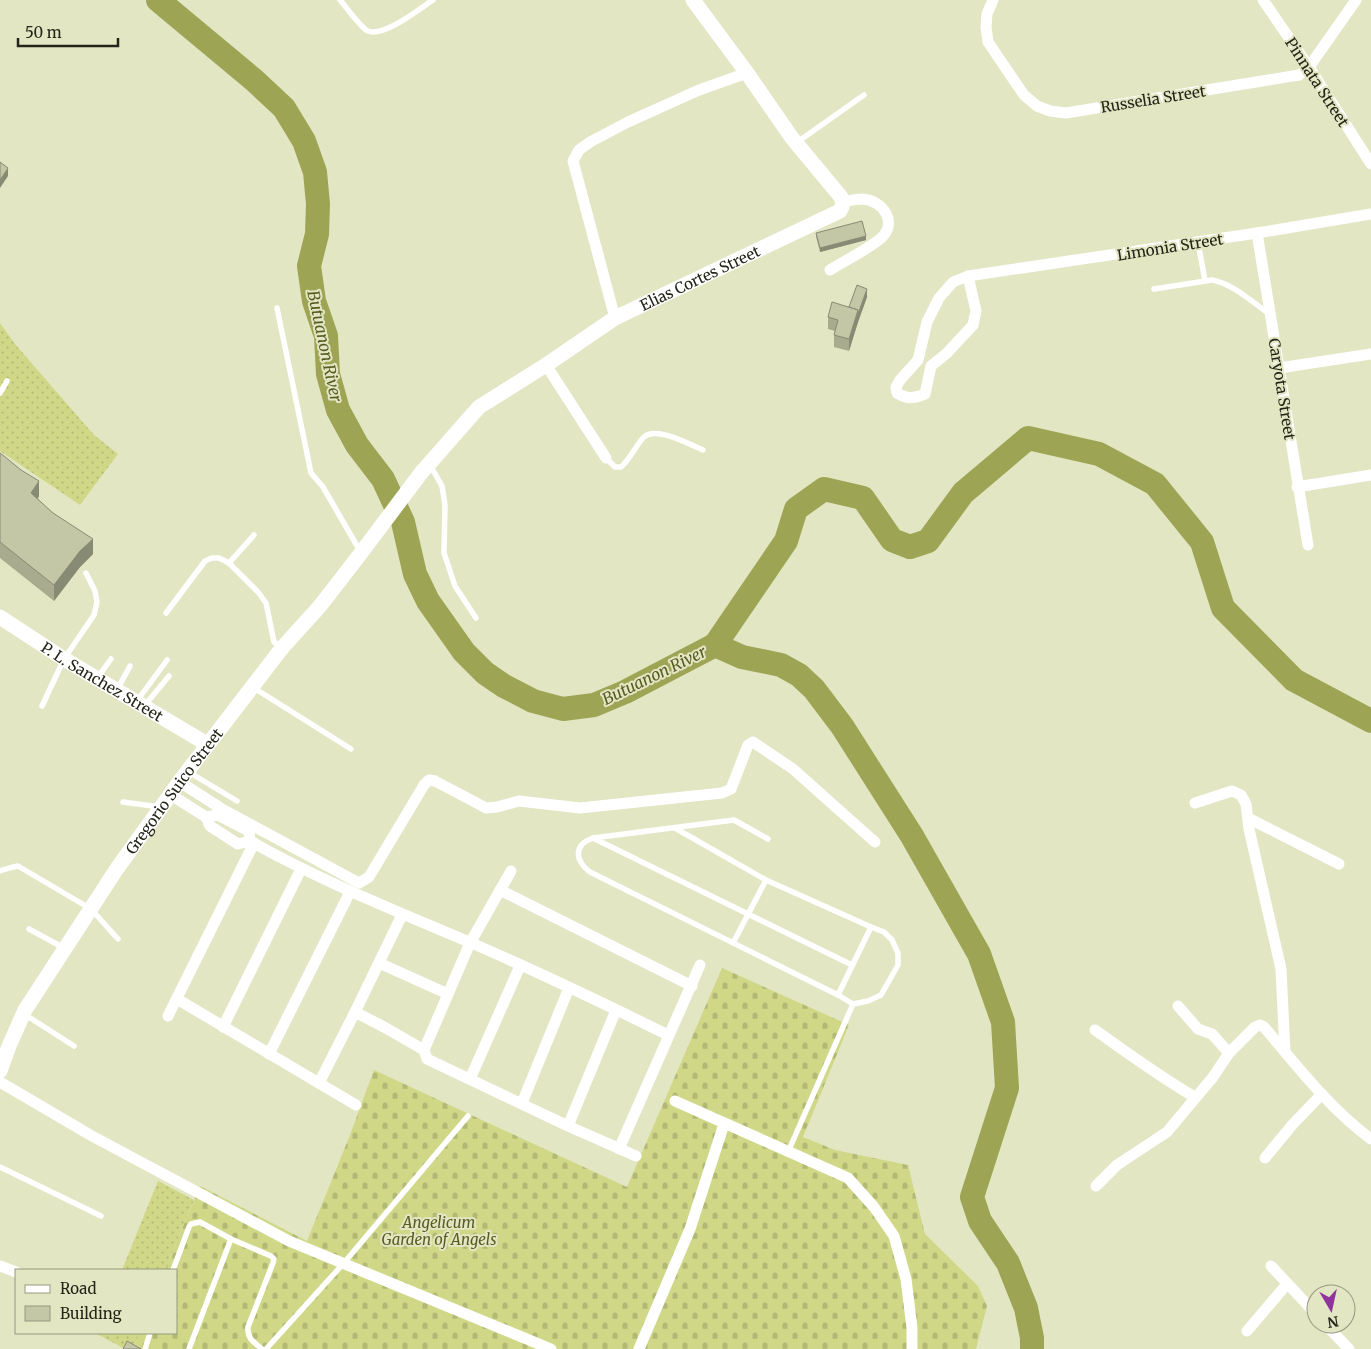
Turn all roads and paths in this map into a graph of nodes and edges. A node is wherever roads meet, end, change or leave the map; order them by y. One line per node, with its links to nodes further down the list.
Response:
1 (340, 0): 2 (lane)
2 (432, 0)
3 (693, 0): 8 (street)
4 (993, 0): 7 (street, Russelia Street)
5 (1263, 0): 7 (street, Pinnata Street)
6 (1356, 0): 7 (street)
7 (1309, 67): 11 (street, Pinnata Street)
8 (747, 73): 10 (street); 22 (street)
9 (864, 95): 10 (lane)
10 (795, 143): 12 (street)
11 (1371, 164)
12 (842, 202): 16 (street); 22 (street, Elias Cortes Street)
13 (1371, 214): 14 (street, Limonia Street)
14 (1257, 234): 15 (street, Limonia Street); 21 (street, Caryota Street)
15 (1198, 242): 17 (street, Limonia Street); 18 (lane)
16 (830, 270)
17 (968, 276): 24 (street, Limonia Street); 26 (street)
18 (1205, 280): 19 (lane); 21 (lane)
19 (1154, 289)
20 (277, 308): 38 (lane)
21 (1270, 315): 27 (street, Caryota Street)
22 (615, 318): 25 (street, Elias Cortes Street)
23 (1371, 354): 27 (street)
24 (918, 360): 26 (street); 26 (street)
25 (546, 365): 31 (street); 32 (street, Elias Cortes Street)
26 (930, 366)
27 (1279, 368): 34 (street, Caryota Street)
28 (7, 381): 29 (lane)
29 (0, 393)
30 (703, 450): 31 (lane)
31 (606, 458)
32 (425, 468): 35 (street, Elias Cortes Street); 43 (lane)
33 (1371, 475): 34 (street)
34 (1297, 487): 37 (street, Caryota Street)
35 (377, 531): 38 (street, Gregorio Suico Street)
36 (254, 534): 39 (lane)
37 (1308, 545)
38 (361, 553): 44 (street, Gregorio Suico Street)
39 (229, 563): 41 (lane); 44 (lane)
40 (86, 573): 45 (lane)
41 (166, 613)
42 (0, 617): 45 (street, P. L. Sanchez Street)
43 (476, 618)
44 (282, 648): 51 (street, Gregorio Suico Street)
45 (64, 659): 50 (street, P. L. Sanchez Street); 54 (lane)
46 (111, 659): 50 (lane)
47 (167, 660): 53 (lane)
48 (130, 666): 52 (lane)
49 (169, 676): 53 (lane)
50 (97, 679): 52 (street, P. L. Sanchez Street)
51 (252, 686): 55 (street, Gregorio Suico Street); 56 (lane)
52 (117, 691): 53 (street, P. L. Sanchez Street)
53 (140, 704): 55 (street, P. L. Sanchez Street)
54 (42, 706)
55 (207, 744): 57 (street, Gregorio Suico Street)
56 (351, 749)
57 (184, 776): 58 (street, Gregorio Suico Street); 59 (lane); 67 (street)
58 (166, 801): 60 (lane); 66 (street); 75 (street, Gregorio Suico Street)
59 (237, 801)
60 (123, 802)
61 (1196, 803): 62 (street)
62 (1248, 818): 68 (street); 104 (street)
63 (675, 828): 64 (lane); 65 (lane); 72 (lane)
64 (593, 838): 76 (lane); 82 (lane)
65 (768, 839)
66 (252, 842): 69 (street); 92 (street)
67 (875, 842)
68 (1339, 864)
69 (301, 870): 74 (street); 99 (street)
70 (0, 871): 75 (lane)
71 (511, 871): 73 (street)
72 (766, 880): 76 (lane); 78 (lane)
73 (500, 890): 81 (street); 88 (street)
74 (350, 892): 77 (street); 106 (street)
75 (91, 910): 80 (lane); 83 (street, Gregorio Suico Street)
76 (748, 914): 82 (lane); 86 (lane)
77 (402, 915): 81 (street); 84 (street)
78 (871, 927): 86 (lane); 93 (lane)
79 (28, 929): 83 (lane)
80 (118, 939)
81 (470, 943): 87 (street); 90 (street)
82 (733, 943): 91 (lane)
83 (66, 948): 97 (street, Gregorio Suico Street)
84 (379, 963): 90 (street); 96 (street)
85 (700, 965): 88 (street)
86 (852, 965): 91 (lane)
87 (520, 966): 89 (street); 108 (street)
88 (692, 986): 101 (street)
89 (569, 988): 95 (street); 114 (street)
90 (448, 994): 103 (street)
91 (838, 994): 93 (lane)
92 (177, 999): 98 (street); 99 (street)
93 (853, 1004): 121 (lane)
94 (1178, 1006): 105 (street)
95 (616, 1010): 101 (street); 118 (street)
96 (356, 1012): 103 (street); 110 (street)
97 (24, 1014): 102 (lane); 107 (street, Gregorio Suico Street)
98 (168, 1016)
99 (223, 1027): 106 (street)
100 (1095, 1030): 112 (street)
101 (668, 1036): 120 (street)
102 (74, 1046)
103 (424, 1050): 108 (street)
104 (1285, 1052): 105 (street); 111 (street)
105 (1229, 1053): 112 (street)
106 (269, 1054): 110 (street)
107 (1, 1065)
108 (470, 1079): 114 (street)
109 (0, 1082): 128 (street)
110 (319, 1083): 115 (street)
111 (1322, 1094): 119 (street); 123 (street)
112 (1195, 1097): 125 (street)
113 (676, 1101): 117 (street)
114 (522, 1104): 118 (street)
115 (356, 1105)
116 (468, 1116): 128 (lane)
117 (724, 1124): 121 (street); 142 (street)
118 (568, 1126): 120 (street)
119 (1371, 1139)
120 (619, 1149): 122 (street)
121 (788, 1152): 143 (street)
122 (636, 1156)
123 (1265, 1158)
124 (0, 1167): 126 (lane)
125 (1096, 1186)
126 (101, 1216)
127 (231, 1239): 131 (lane); 139 (lane); 140 (lane)
128 (343, 1264): 140 (lane); 141 (street)
129 (0, 1266): 132 (street)
130 (1271, 1266): 133 (street)
131 (173, 1269)
132 (15, 1272)
133 (1287, 1284): 134 (street); 135 (street)
134 (1306, 1304)
135 (1247, 1331)
136 (150, 1334): 138 (lane)
137 (1335, 1334): 144 (street)
138 (145, 1349)
139 (188, 1349)
140 (264, 1349)
141 (551, 1349)
142 (639, 1349)
143 (912, 1349)
144 (1349, 1349)

